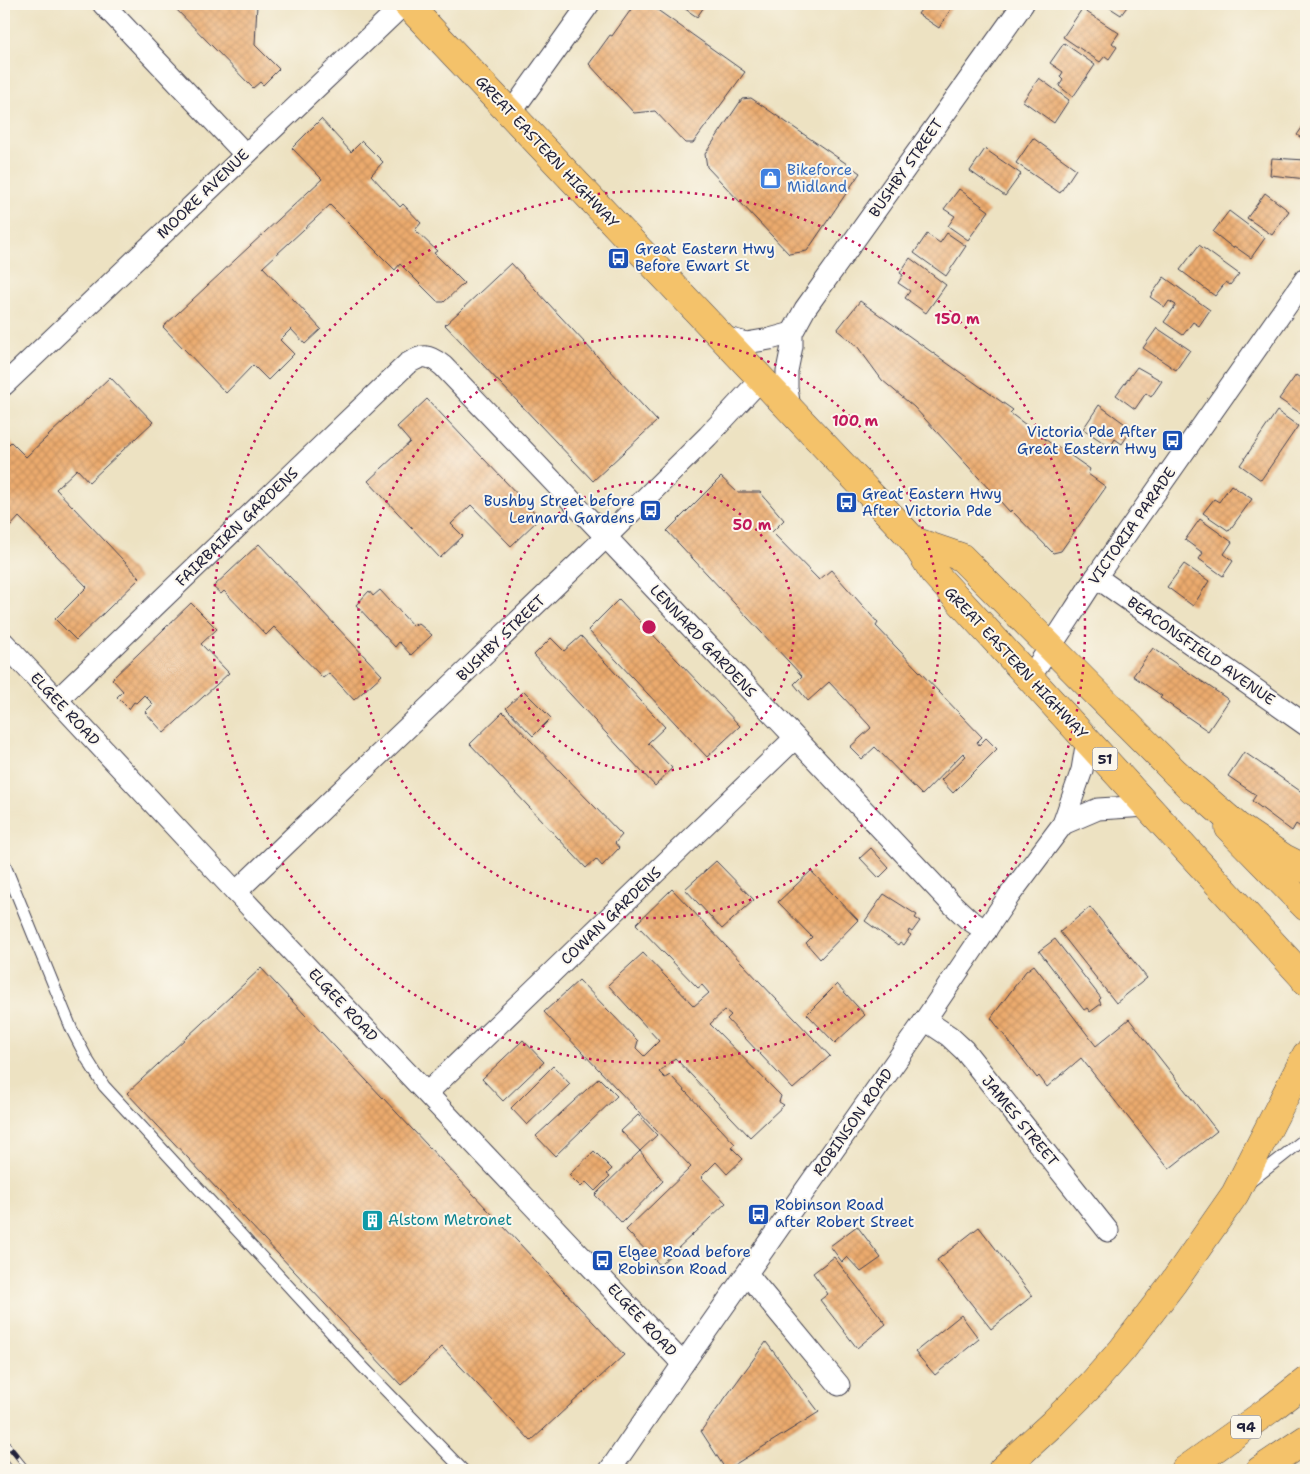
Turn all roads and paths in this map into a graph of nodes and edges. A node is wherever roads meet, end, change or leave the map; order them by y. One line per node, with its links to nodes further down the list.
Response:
1 (103, 4): 6 (street)
2 (405, 4): 5 (highway, GREAT EASTERN HIGHWAY / 51); 6 (street, MOORE AVENUE)
3 (590, 4): 5 (street)
4 (1023, 4): 8 (street, BUSHBY STREET)
5 (510, 114): 9 (highway, GREAT EASTERN HIGHWAY / 51)
6 (245, 154): 12 (street, MOORE AVENUE)
7 (1306, 278): 16 (street, VICTORIA PARADE)
8 (792, 333): 9 (street); 13 (street, BUSHBY STREET)
9 (720, 336): 11 (highway, GREAT EASTERN HIGHWAY / 51)
10 (419, 357): 14 (street, LENNARD GARDENS); 20 (street, FAIRBAIRN GARDENS)
11 (761, 378): 13 (highway, GREAT EASTERN HIGHWAY / 51); 14 (street, BUSHBY STREET)
12 (4, 385)
13 (790, 409): 15 (highway, GREAT EASTERN HIGHWAY / 51)
14 (606, 537): 22 (street, LENNARD GARDENS); 29 (street, BUSHBY STREET)
15 (914, 541): 18 (highway, GREAT EASTERN HIGHWAY / 51); 19 (highway, GREAT EASTERN HIGHWAY / 51)
16 (1096, 577): 18 (street, VICTORIA PARADE); 21 (street, BEACONSFIELD AVENUE)
17 (4, 643): 20 (street, ELGEE ROAD)
18 (1051, 648): 19 (street, VICTORIA PARADE); 24 (highway, GREAT EASTERN HIGHWAY / 51)
19 (1029, 678): 23 (highway, GREAT EASTERN HIGHWAY / 51)
20 (57, 700): 29 (street, ELGEE ROAD)
21 (1306, 725)
22 (795, 738): 31 (street, LENNARD GARDENS); 35 (street, COWAN GARDENS)
23 (1087, 740): 25 (highway, GREAT EASTERN HIGHWAY / 51); 26 (street, ROBINSON ROAD)
24 (1176, 773): 28 (highway); 30 (highway, GREAT EASTERN HIGHWAY / 51)
25 (1147, 806): 26 (street, ROBINSON ROAD); 32 (highway, GREAT EASTERN HIGHWAY / 51)
26 (1063, 824): 31 (street, ROBINSON ROAD)
27 (4, 864): 44 (lane)
28 (1306, 869)
29 (236, 892): 35 (street, ELGEE ROAD)
30 (1306, 907)
31 (986, 931): 33 (street, ROBINSON ROAD)
32 (1306, 980)
33 (925, 1020): 38 (street, JAMES STREET); 39 (street, ROBINSON ROAD)
34 (1306, 1055): 37 (highway)
35 (426, 1093): 40 (street, ELGEE ROAD)
36 (1306, 1138): 37 (lane)
37 (1235, 1194): 46 (highway)
38 (1108, 1231)
39 (747, 1274): 40 (street, ROBINSON ROAD); 42 (street)
40 (683, 1364): 45 (street, ROBINSON ROAD)
41 (1306, 1382): 47 (highway, 94)
42 (840, 1385)
43 (1306, 1439): 48 (highway)
44 (463, 1470)
45 (610, 1470)
46 (1002, 1470)
47 (1184, 1470)
48 (1260, 1470)

